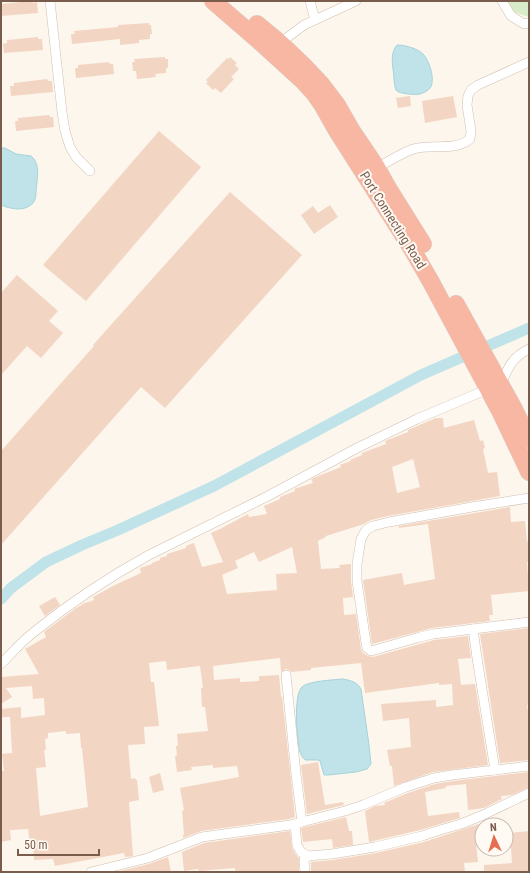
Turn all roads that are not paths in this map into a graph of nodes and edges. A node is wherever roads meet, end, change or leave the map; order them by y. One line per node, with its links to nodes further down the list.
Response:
1 (50, 1): 12 (street)
2 (214, 1): 13 (highway, Port Connecting Road)
3 (230, 1): 9 (highway, Port Connecting Road)
4 (310, 1): 7 (street)
5 (356, 1): 7 (street)
6 (502, 1): 8 (street)
7 (315, 20): 9 (street)
8 (529, 23)
9 (280, 43): 11 (highway, Port Connecting Road)
10 (529, 62): 11 (street)
11 (377, 168): 13 (highway, Port Connecting Road)
12 (90, 171)
13 (436, 280): 15 (highway, Port Connecting Road)
14 (529, 349): 15 (street)
15 (494, 386): 16 (highway, Port Connecting Road); 17 (highway, Port Connecting Road); 21 (street)
16 (529, 439)
17 (529, 472)
18 (529, 498): 20 (street)
19 (529, 622): 20 (street)
20 (473, 628): 24 (street)
21 (1, 664)
22 (286, 675): 26 (street)
23 (529, 766): 24 (street)
24 (495, 770): 26 (street)
25 (529, 793): 27 (street)
26 (299, 823): 27 (street); 28 (street)
27 (308, 856): 29 (street)
28 (91, 872)
29 (305, 872)

